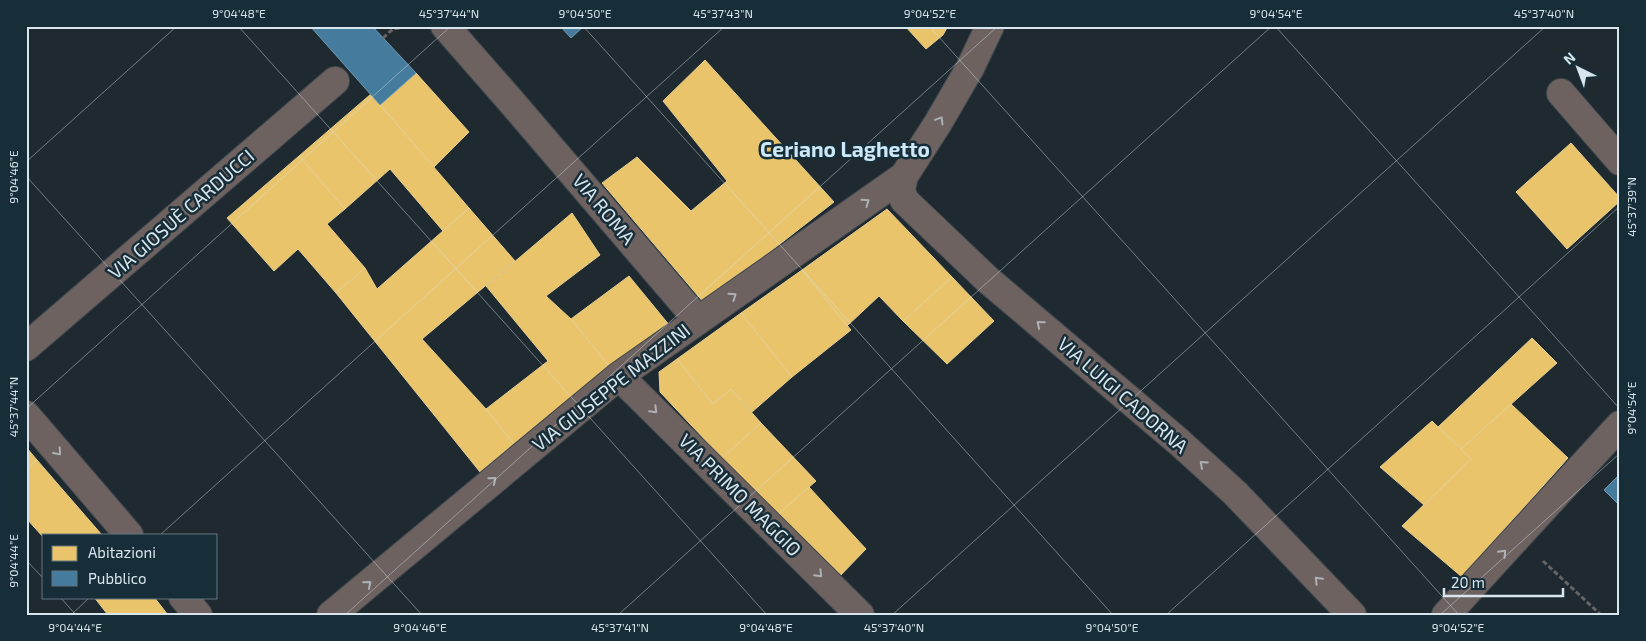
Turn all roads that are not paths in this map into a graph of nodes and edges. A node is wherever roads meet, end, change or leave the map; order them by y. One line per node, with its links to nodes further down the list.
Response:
1 (445, 26): 7 (street, VIA ROMA)
2 (990, 26): 6 (street, one-way to 2)
3 (335, 81): 8 (street, VIA GIOSUÈ CARDUCCI)
4 (1561, 93): 5 (street)
5 (1620, 161)
6 (904, 176): 7 (street, VIA GIUSEPPE MAZZINI, one-way to 6); 17 (street, VIA LUIGI CADORNA, one-way to 6)
7 (698, 320): 9 (street, VIA GIUSEPPE MAZZINI)
8 (26, 347)
9 (619, 376): 15 (street, VIA GIUSEPPE MAZZINI, one-way to 9); 16 (street, VIA PRIMO MAGGIO, one-way to 16)
10 (26, 415): 12 (street, one-way to 12)
11 (1620, 426): 18 (street, one-way to 11)
12 (128, 534)
13 (184, 598): 14 (street)
14 (198, 615)
15 (331, 615)
16 (860, 615)
17 (1352, 615)
18 (1446, 615)

